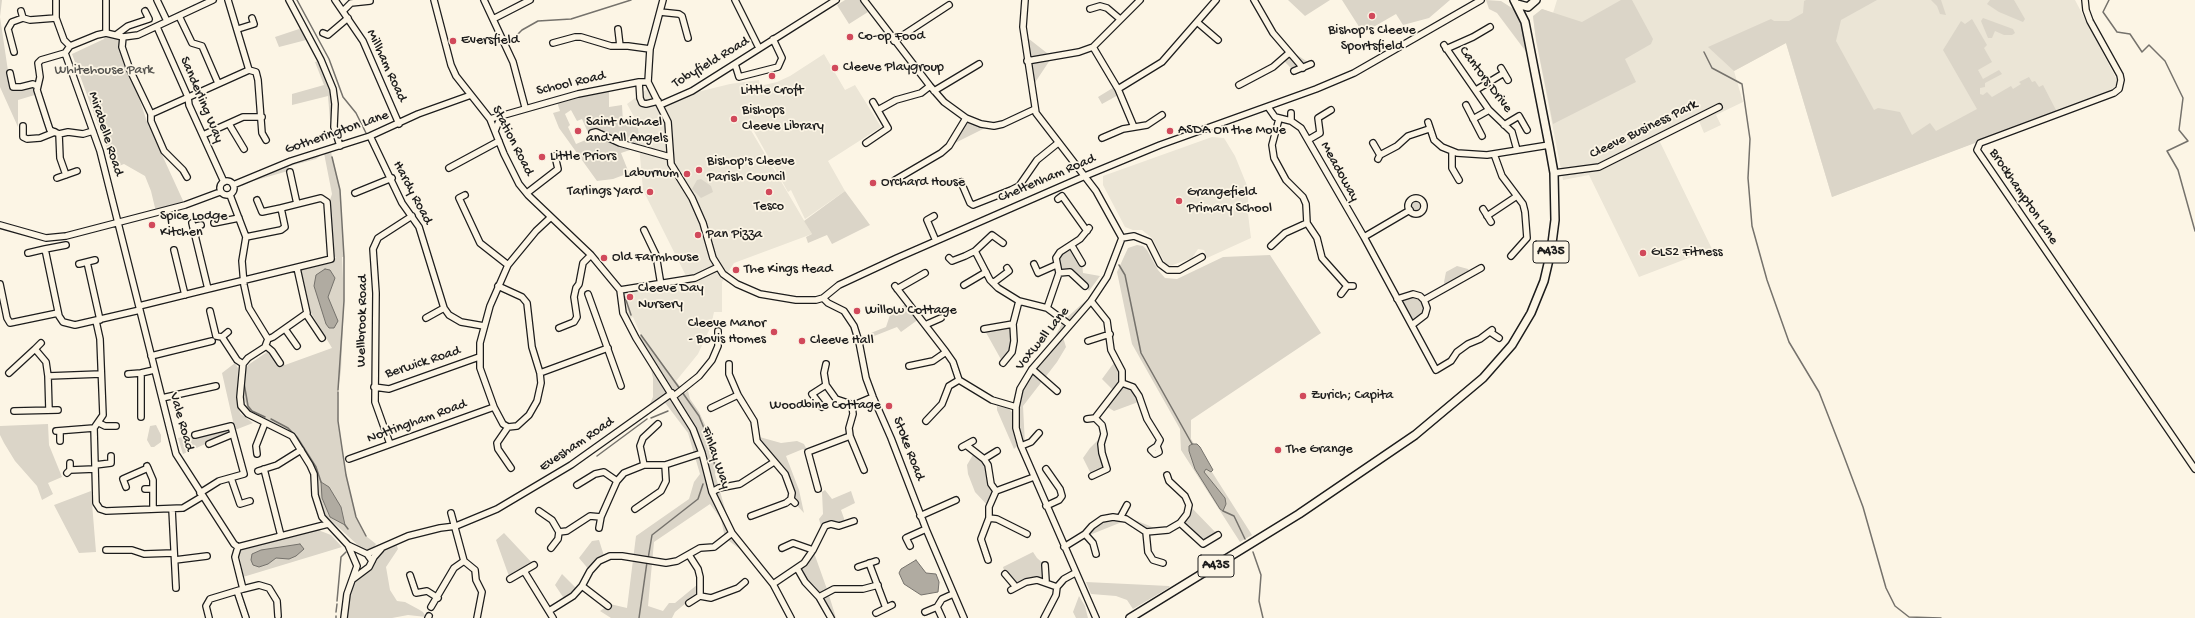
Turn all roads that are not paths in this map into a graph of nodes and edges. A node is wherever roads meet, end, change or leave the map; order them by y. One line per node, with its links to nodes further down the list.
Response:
1 (56, 0): 33 (street)
2 (106, 0): 46 (street)
3 (157, 0): 38 (street)
4 (213, 0): 23 (street)
5 (228, 0): 44 (street)
6 (289, 0): 125 (street)
7 (335, 0): 29 (street, Millham Road)
8 (434, 0): 80 (street, Station Road)
9 (484, 0): 36 (street)
10 (530, 0): 36 (street)
11 (663, 0): 30 (street)
12 (735, 0): 57 (street)
13 (836, 0): 50 (street, Tobyfield Road)
14 (864, 0): 51 (street)
15 (1025, 0): 62 (street)
16 (1140, 0): 37 (street)
17 (1216, 0): 39 (street)
18 (1254, 0): 60 (street)
19 (1481, 0): 85 (street, Cheltenham Road)
20 (2085, 0): 322 (street, Brockhampton Lane)
21 (370, 1): 29 (street)
22 (1513, 2): 24 (main road); 40 (main road, A435)
23 (200, 3): 31 (street)
24 (1534, 3): 40 (main road)
25 (949, 4): 51 (street)
26 (1090, 9): 37 (street)
27 (21, 11): 32 (street)
28 (145, 11): 47 (street)
29 (343, 11): 35 (street, Millham Road)
30 (660, 12): 49 (street); 58 (street)
31 (179, 16): 38 (street); 73 (street)
32 (24, 18): 33 (street); 59 (street)
33 (56, 18): 54 (street)
34 (252, 18): 44 (street)
35 (348, 18): 45 (street); 104 (street, Millham Road)
36 (493, 19): 87 (street)
37 (1120, 19): 56 (street)
38 (167, 21): 41 (street)
39 (1197, 22): 52 (street); 77 (street)
40 (1525, 22): 124 (main road, A435)
41 (157, 27): 48 (street); 81 (street, Sanderling Way)
42 (1490, 27): 78 (street, Cantors Drive)
43 (618, 28): 55 (street)
44 (238, 29): 67 (street)
45 (323, 33)
46 (106, 34): 47 (street); 54 (street)
47 (116, 35): 48 (street)
48 (123, 37): 93 (street)
49 (688, 38)
50 (773, 40): 57 (street, Tobyfield Road); 63 (street)
51 (894, 40): 76 (street)
52 (1218, 40)
53 (553, 43): 55 (street)
54 (70, 46): 61 (street)
55 (620, 46): 58 (street)
56 (1093, 47): 62 (street); 77 (street)
57 (759, 48): 63 (street, Tobyfield Road)
58 (650, 49): 72 (street)
59 (14, 52)
60 (1289, 53): 66 (street); 74 (street)
61 (65, 54): 75 (street); 110 (street, Mirabelle Road)
62 (1027, 61): 88 (street)
63 (735, 64): 83 (street, Tobyfield Road)
64 (979, 64): 79 (street)
65 (1311, 64): 66 (street)
66 (1303, 68): 68 (street)
67 (249, 70): 73 (street); 96 (street)
68 (1294, 71)
69 (10, 74): 75 (street)
70 (1508, 80): 78 (street)
71 (639, 82): 72 (street, School Road); 83 (street); 87 (street, School Road)
72 (648, 82): 83 (street)
73 (218, 83): 81 (street)
74 (1239, 85)
75 (37, 86): 112 (street)
76 (930, 86): 79 (street); 89 (street)
77 (1118, 89): 107 (street)
78 (1476, 90): 91 (street, Cantors Drive)
79 (934, 91): 97 (street)
80 (471, 94): 98 (street, Station Road); 104 (street, Gotherington Lane)
81 (188, 97): 93 (street); 114 (street, Sanderling Way)
82 (873, 102): 89 (street)
83 (659, 104): 131 (street)
84 (1466, 105): 99 (street)
85 (1268, 107): 100 (street); 137 (street, Cheltenham Road)
86 (1720, 107): 135 (street, Cleeve Business Park)
87 (525, 108): 95 (street, School Road)
88 (1035, 109): 97 (street); 122 (street)
89 (878, 110): 121 (street)
90 (1331, 110): 119 (street)
91 (1489, 110): 99 (street); 105 (street, Cantors Drive)
92 (1291, 113): 101 (street)
93 (151, 114): 138 (street)
94 (1162, 115): 107 (street)
95 (501, 116): 98 (street, School Road); 111 (street)
96 (262, 117): 103 (street); 118 (street)
97 (966, 118): 141 (street)
98 (490, 119): 111 (street, Station Road)
99 (1473, 119): 116 (street)
100 (1279, 120): 101 (street); 168 (street)
101 (1291, 122): 119 (street, Meadoway)
102 (1428, 122): 108 (street)
103 (229, 124): 114 (street); 126 (street)
104 (399, 124): 115 (street, Gotherington Lane)
105 (1504, 125): 109 (street); 127 (street, Cantors Drive)
106 (23, 126): 112 (street)
107 (1134, 127): 117 (street)
108 (1429, 130): 123 (street); 128 (street)
109 (1527, 130)
110 (93, 131): 112 (street); 165 (street, Mirabelle Road)
111 (495, 131): 120 (street, Station Road)
112 (57, 133): 136 (street)
113 (592, 133): 131 (street)
114 (203, 135): 143 (street, Sanderling Way)
115 (370, 136): 125 (street, Gotherington Lane); 140 (street, Hardy Road)
116 (1482, 136)
117 (1102, 138)
118 (266, 140)
119 (1308, 140): 173 (street, Meadoway)
120 (499, 142): 132 (street); 148 (street, Station Road)
121 (866, 142)
122 (1058, 143): 137 (street); 154 (street)
123 (1373, 143)
124 (1549, 145): 127 (street); 135 (main road, A435)
125 (340, 146): 145 (street, Gotherington Lane)
126 (244, 149)
127 (1517, 150): 129 (street)
128 (1452, 152): 129 (street); 142 (street)
129 (1494, 154): 151 (street)
130 (555, 156): 148 (street)
131 (670, 157): 195 (street)
132 (449, 168)
133 (77, 171): 136 (street)
134 (290, 172): 155 (street)
135 (1554, 173): 431 (main road, A435)
136 (66, 175): 139 (street)
137 (1085, 176): 174 (street); 175 (street, Cheltenham Road)
138 (187, 177)
139 (57, 178)
140 (392, 178): 147 (street); 160 (street, Hardy Road)
141 (895, 180)
142 (1458, 180)
143 (224, 182): 145 (street); 146 (street)
144 (960, 182): 154 (street)
145 (233, 185): 149 (street)
146 (220, 192): 149 (street); 165 (street)
147 (355, 193)
148 (527, 193): 161 (street, Station Road)
149 (230, 195): 164 (street)
150 (465, 195): 194 (street)
151 (1517, 196): 163 (street); 185 (street)
152 (1058, 198): 178 (street)
153 (257, 200): 157 (street)
154 (987, 200): 156 (street)
155 (297, 204): 157 (street); 196 (street)
156 (989, 207)
157 (281, 208): 172 (street)
158 (1483, 209): 163 (street)
159 (1410, 210): 173 (street)
160 (412, 216): 221 (street, Hardy Road); 273 (street, Wellbrook Road)
161 (551, 216): 184 (street, Station Road); 194 (street)
162 (934, 216): 175 (street)
163 (1487, 216): 166 (street)
164 (238, 218): 167 (street); 172 (street)
165 (118, 222): 169 (street); 220 (street, Vale Road)
166 (1491, 222)
167 (214, 223)
168 (1307, 223): 179 (street); 213 (street)
169 (0, 225)
170 (200, 225): 209 (street)
171 (644, 230): 205 (street)
172 (246, 237): 202 (street)
173 (1364, 237): 216 (street, Meadoway)
174 (1122, 238): 186 (street); 219 (street, Voxwell Lane)
175 (936, 241): 215 (street, Cheltenham Road)
176 (1003, 243): 182 (street)
177 (66, 246): 180 (street)
178 (1072, 246): 190 (street); 193 (street)
179 (1271, 246)
180 (45, 249): 183 (street); 224 (street)
181 (174, 250): 214 (street)
182 (975, 251): 187 (street); 199 (street)
183 (28, 253)
184 (591, 255): 210 (street, Station Road); 234 (street)
185 (1511, 256)
186 (1202, 257)
187 (949, 258)
188 (95, 260): 189 (street)
189 (87, 262): 191 (street); 228 (street)
190 (1082, 263)
191 (79, 264)
192 (1034, 264): 193 (street)
193 (1056, 265): 201 (street)
194 (508, 266): 207 (street)
195 (718, 266): 205 (street); 215 (street)
196 (297, 268): 202 (street); 225 (street)
197 (1007, 268): 203 (street)
198 (1481, 268): 217 (street)
199 (986, 272): 203 (street); 206 (street)
200 (925, 273): 230 (street)
201 (1059, 274): 208 (street); 222 (street)
202 (244, 280): 209 (street); 243 (street)
203 (993, 283): 218 (street)
204 (0, 284): 211 (street)
205 (661, 285): 210 (street)
206 (964, 285)
207 (498, 286): 233 (street); 264 (street)
208 (1085, 286)
209 (208, 289): 214 (street)
210 (620, 290): 275 (street)
211 (1, 292): 224 (street)
212 (588, 294): 249 (street)
213 (1341, 294)
214 (185, 295): 220 (street)
215 (823, 298): 277 (street, Stoke Road)
216 (1397, 299): 217 (street); 232 (street, Meadoway)
217 (1424, 300): 232 (street)
218 (1019, 301): 222 (street); 229 (street)
219 (1091, 301): 231 (street, Voxwell Lane); 239 (street)
220 (139, 308): 228 (street); 252 (street, Vale Road)
221 (444, 308): 226 (street); 233 (street)
222 (1047, 308): 231 (street)
223 (210, 311): 240 (street)
224 (58, 313): 228 (street)
225 (306, 314): 235 (street); 241 (street)
226 (426, 318)
227 (941, 318): 230 (street)
228 (98, 320): 265 (street)
229 (1013, 324): 236 (street); 255 (street)
230 (925, 325): 251 (street)
231 (1070, 325): 260 (street, Voxwell Lane)
232 (1412, 325): 242 (street, Meadoway)
233 (484, 326): 253 (street)
234 (559, 328)
235 (285, 329): 243 (street); 248 (street)
236 (984, 329)
237 (718, 331): 275 (street, Evesham Road)
238 (228, 332): 240 (street)
239 (1110, 334): 245 (street); 269 (street)
240 (222, 337): 256 (street)
241 (322, 338)
242 (1499, 338)
243 (268, 339): 247 (street)
244 (212, 341): 252 (street)
245 (1088, 341)
246 (41, 343): 250 (street)
247 (266, 346): 254 (street); 256 (street)
248 (297, 346)
249 (608, 348): 264 (street); 272 (street)
250 (35, 349): 262 (street); 267 (street)
251 (946, 352): 259 (street); 268 (street)
252 (151, 356): 261 (street, Vale Road)
253 (479, 358): 273 (street, Berwick Road); 280 (street)
254 (280, 363)
255 (1002, 363)
256 (243, 364): 292 (street)
257 (729, 364): 276 (street)
258 (826, 364): 270 (street)
259 (909, 366)
260 (1032, 369): 274 (street); 282 (street, Voxwell Lane)
261 (154, 370): 263 (street); 278 (street, Vale Road)
262 (9, 373)
263 (141, 373): 266 (street); 287 (street)
264 (540, 373): 295 (street)
265 (102, 374): 267 (street); 291 (street)
266 (128, 374)
267 (48, 376): 284 (street)
268 (959, 380): 282 (street); 290 (street)
269 (1122, 383): 288 (street); 308 (street)
270 (826, 385): 279 (street); 281 (street)
271 (216, 386): 278 (street)
272 (621, 386)
273 (374, 387): 306 (street, Wellbrook Road)
274 (1057, 391)
275 (677, 393): 311 (street, Finlay Way); 355 (street, Evesham Road)
276 (738, 395): 283 (street); 297 (street)
277 (873, 397): 279 (street); 348 (street, Stoke Road)
278 (162, 398): 337 (street, Vale Road)
279 (852, 405): 302 (street)
280 (494, 407): 295 (street); 306 (street, Nottingham Road)
281 (822, 407)
282 (1016, 407): 307 (street, Voxwell Lane)
283 (711, 408)
284 (49, 410): 285 (street); 286 (street)
285 (58, 410)
286 (14, 411)
287 (141, 417)
288 (1095, 418): 289 (street); 325 (street)
289 (1087, 419)
290 (926, 421)
291 (99, 423): 294 (street); 296 (street)
292 (265, 423): 309 (street); 312 (street)
293 (658, 424): 318 (street)
294 (116, 426)
295 (508, 427): 321 (street)
296 (94, 428): 303 (street); 320 (street)
297 (755, 429): 298 (street); 316 (street)
298 (748, 431)
299 (1039, 433): 307 (street)
300 (233, 434): 301 (street); 305 (street); 328 (street)
301 (195, 435)
302 (850, 436): 324 (street); 334 (street)
303 (60, 441)
304 (973, 441): 315 (street)
305 (209, 444)
306 (390, 444): 314 (street, Nottingham Road)
307 (1021, 446): 327 (street, Voxwell Lane)
308 (1157, 446)
309 (301, 450): 354 (street); 364 (street)
310 (997, 451): 315 (street)
311 (702, 453): 319 (street); 336 (street, Finlay Way)
312 (257, 454)
313 (111, 456): 320 (street)
314 (349, 459)
315 (984, 459): 335 (street)
316 (774, 462): 336 (street); 347 (street)
317 (70, 464): 320 (street)
318 (644, 465): 319 (street); 329 (street)
319 (665, 465): 344 (street)
320 (95, 467): 342 (street)
321 (511, 468)
322 (2195, 468)
323 (1046, 469): 341 (street)
324 (864, 470)
325 (1092, 476)
326 (1167, 476): 353 (street)
327 (1034, 477): 335 (street); 341 (street, Voxwell Lane)
328 (231, 478): 337 (street); 339 (street)
329 (617, 481): 330 (street); 349 (street)
330 (577, 485)
331 (126, 486): 333 (street)
332 (145, 489): 333 (street)
333 (153, 489): 342 (street)
334 (818, 490)
335 (996, 491): 350 (street)
336 (712, 492): 360 (street, Finlay Way)
337 (202, 494): 343 (street); 367 (street, Vale Road)
338 (956, 500): 348 (street)
339 (250, 501)
340 (1127, 505): 351 (street)
341 (1046, 506): 368 (street, Voxwell Lane)
342 (154, 509): 343 (street)
343 (172, 509): 374 (street)
344 (635, 509)
345 (539, 511): 358 (street)
346 (451, 513): 355 (street)
347 (751, 516)
348 (920, 516): 357 (street, Stoke Road)
349 (601, 517): 356 (street); 358 (street)
350 (989, 518): 361 (street); 380 (street)
351 (1120, 518): 359 (street); 362 (street)
352 (854, 522): 373 (street)
353 (1180, 523): 359 (street); 363 (street)
354 (328, 524): 364 (street); 365 (street)
355 (456, 526): 369 (street, Evesham Road); 382 (street)
356 (599, 528)
357 (926, 529): 366 (street); 406 (street, Stoke Road)
358 (559, 532): 370 (street)
359 (1146, 532): 386 (street)
360 (732, 533): 377 (street); 400 (street, Finlay Way)
361 (1027, 534)
362 (1085, 534): 368 (street); 376 (street)
363 (1218, 535)
364 (281, 536): 367 (street)
365 (348, 545): 375 (street); 384 (street)
366 (910, 546)
367 (238, 547): 405 (street)
368 (1064, 547): 393 (street, Voxwell Lane)
369 (382, 548): 375 (street, Evesham Road); 381 (street, Evesham Road)
370 (551, 548)
371 (782, 548): 373 (street)
372 (106, 550): 374 (street)
373 (813, 550): 390 (street)
374 (174, 553): 379 (street)
375 (365, 554): 381 (street); 384 (street, Evesham Road)
376 (1096, 554)
377 (689, 555): 402 (street); 407 (street)
378 (207, 556): 379 (street)
379 (174, 560): 404 (street)
380 (988, 560)
381 (372, 561): 391 (street, Evesham Road)
382 (464, 561): 409 (street); 423 (street)
383 (876, 561): 385 (street)
384 (356, 563): 391 (street); 398 (street, Evesham Road)
385 (869, 563): 389 (street); 401 (street)
386 (1163, 563)
387 (1045, 564): 397 (street)
388 (534, 565): 392 (street)
389 (858, 567)
390 (797, 568): 400 (street); 408 (street)
391 (364, 569): 398 (street, Evesham Road)
392 (524, 571): 396 (street); 416 (street)
393 (1075, 573): 403 (street); 430 (street, Voxwell Lane)
394 (1005, 574): 397 (street)
395 (410, 575): 409 (street)
396 (510, 579)
397 (1046, 581): 403 (street)
398 (350, 582): 422 (street, Evesham Road)
399 (745, 582): 407 (street)
400 (772, 584): 425 (street, Finlay Way)
401 (878, 585): 408 (street); 415 (street)
402 (582, 586): 412 (street); 416 (street)
403 (1057, 587): 429 (street)
404 (176, 588)
405 (240, 590): 419 (street); 420 (street); 421 (street)
406 (954, 594): 413 (street); 428 (street, Stoke Road)
407 (700, 596): 410 (street)
408 (819, 597): 426 (street)
409 (438, 598): 414 (street)
410 (689, 603)
411 (892, 605): 415 (street)
412 (608, 606)
413 (937, 606): 417 (street); 427 (street)
414 (431, 607)
415 (886, 608): 418 (street)
416 (549, 611): 424 (street)
417 (925, 612)
418 (876, 613)
419 (278, 616)
420 (209, 618)
421 (246, 618)
422 (344, 618)
423 (478, 618)
424 (553, 618)
425 (790, 618)
426 (831, 618)
427 (942, 618)
428 (964, 618)
429 (1044, 618)
430 (1096, 618)
431 (1131, 618)

